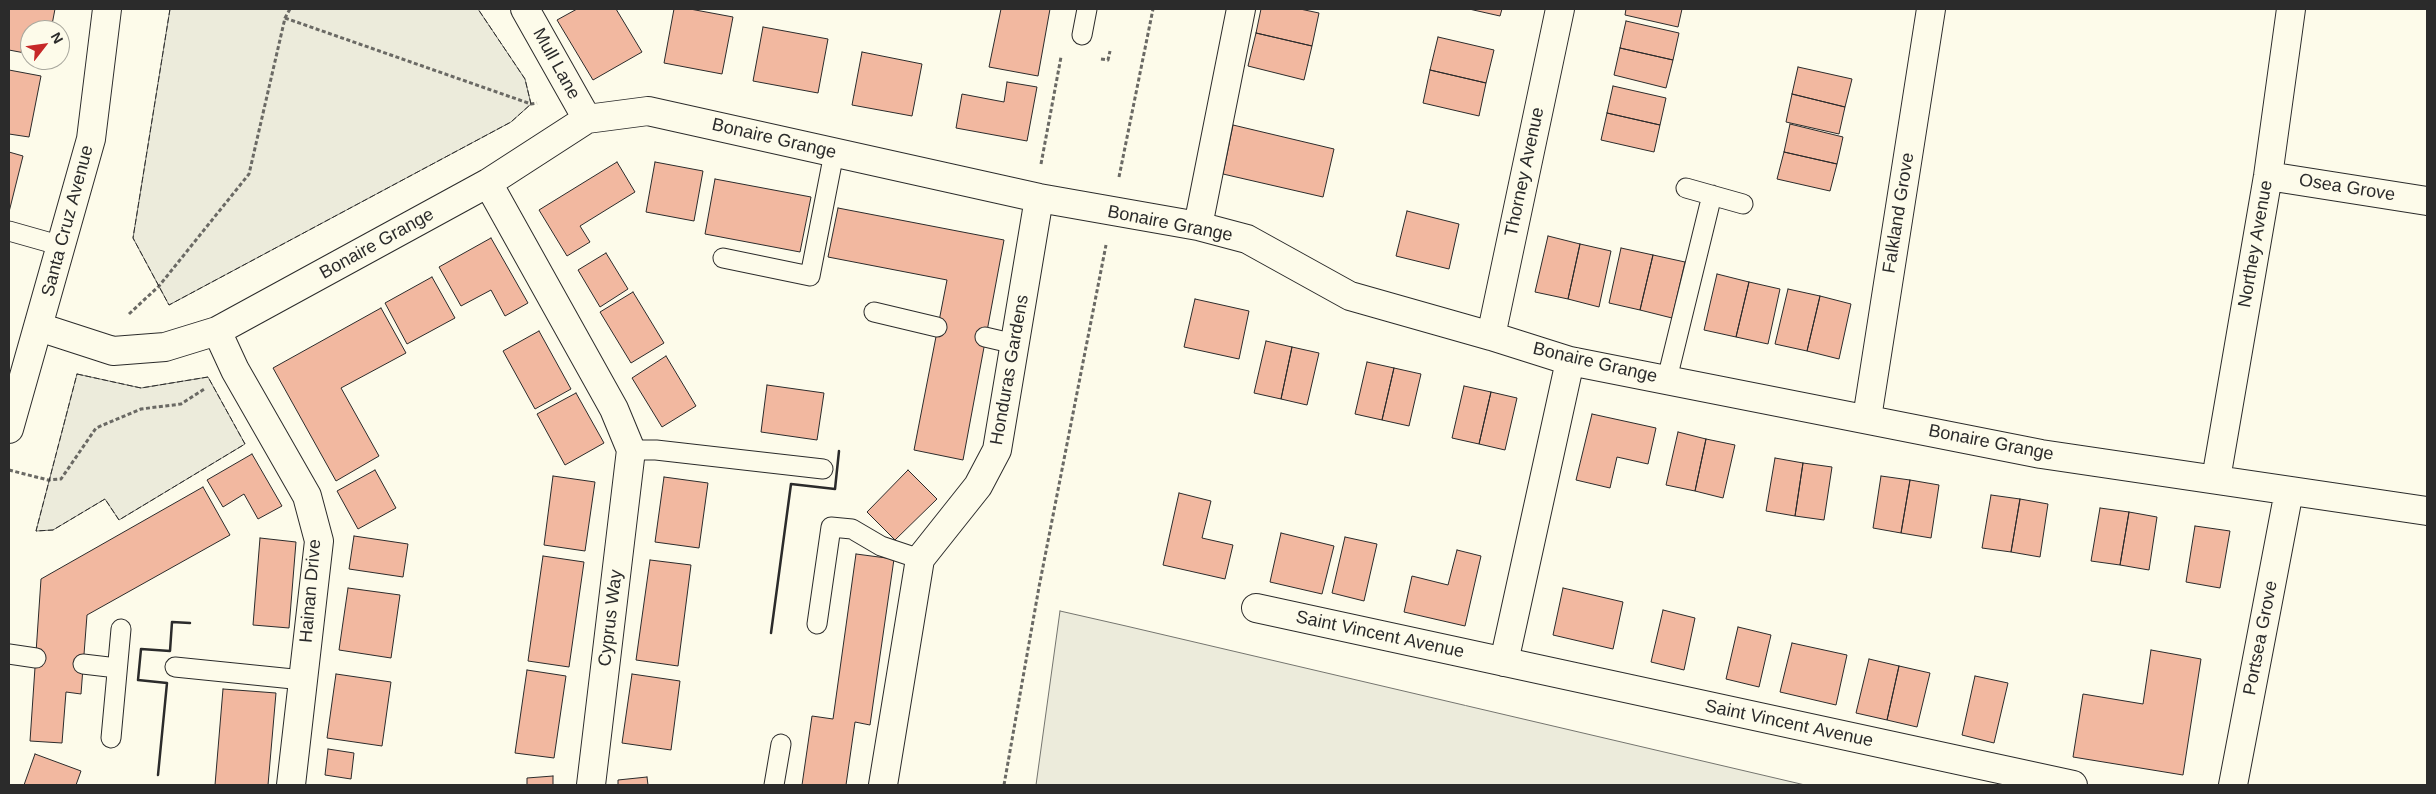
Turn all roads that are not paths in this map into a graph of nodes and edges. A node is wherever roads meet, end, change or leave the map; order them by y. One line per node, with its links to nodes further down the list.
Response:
1 (107, 9): 20 (street, Santa Cruz Avenue)
2 (525, 9): 9 (street, Mull Lane)
3 (1087, 9): 8 (lane)
4 (1240, 9): 18 (street)
5 (1560, 9): 26 (street, Thorney Avenue)
6 (1931, 9): 31 (street, Falkland Grove)
7 (2291, 9): 11 (street, Northey Avenue)
8 (1082, 35)
9 (581, 108): 10 (street, Bonaire Grange); 12 (street, Bonaire Grange)
10 (834, 153): 15 (street, Bonaire Grange); 21 (lane)
11 (2268, 176): 16 (street, Osea Grove); 35 (street, Northey Avenue)
12 (488, 183): 25 (street, Bonaire Grange); 33 (street, Cyprus Way)
13 (1686, 188): 14 (lane)
14 (1712, 195): 17 (lane); 30 (lane)
15 (1039, 198): 18 (street, Bonaire Grange); 28 (street, Honduras Gardens)
16 (2427, 201)
17 (1743, 204)
18 (1198, 226): 26 (street, Bonaire Grange)
19 (9, 231): 20 (lane)
20 (62, 246): 24 (street, Santa Cruz Avenue)
21 (723, 258)
22 (874, 312): 23 (lane)
23 (937, 327)
24 (39, 328): 25 (street, Bonaire Grange); 32 (street, Santa Cruz Avenue)
25 (216, 331): 48 (street, Hainan Drive)
26 (1491, 336): 29 (street, Bonaire Grange)
27 (985, 337): 28 (lane)
28 (1015, 344): 38 (street, Honduras Gardens)
29 (1570, 361): 30 (street, Bonaire Grange); 44 (street)
30 (1668, 379): 31 (street, Bonaire Grange)
31 (1867, 418): 35 (street, Bonaire Grange)
32 (9, 429)
33 (631, 450): 34 (lane); 52 (street, Cyprus Way)
34 (823, 469)
35 (2216, 479): 36 (street, Bonaire Grange)
36 (2289, 491): 37 (street, Bonaire Grange); 56 (street, Portsea Grove)
37 (2427, 511)
38 (920, 559): 40 (lane); 54 (street, Honduras Gardens)
39 (1256, 608): 44 (street, Saint Vincent Avenue)
40 (817, 624)
41 (121, 630): 46 (lane)
42 (9, 654): 43 (lane)
43 (36, 658)
44 (1504, 662): 55 (street, Saint Vincent Avenue)
45 (83, 664): 46 (lane)
46 (118, 668): 49 (lane)
47 (175, 668): 48 (lane)
48 (303, 680): 51 (street, Hainan Drive)
49 (111, 738)
50 (781, 744): 53 (lane)
51 (291, 785)
52 (591, 785)
53 (774, 785)
54 (883, 785)
55 (2074, 785)
56 (2233, 785)

